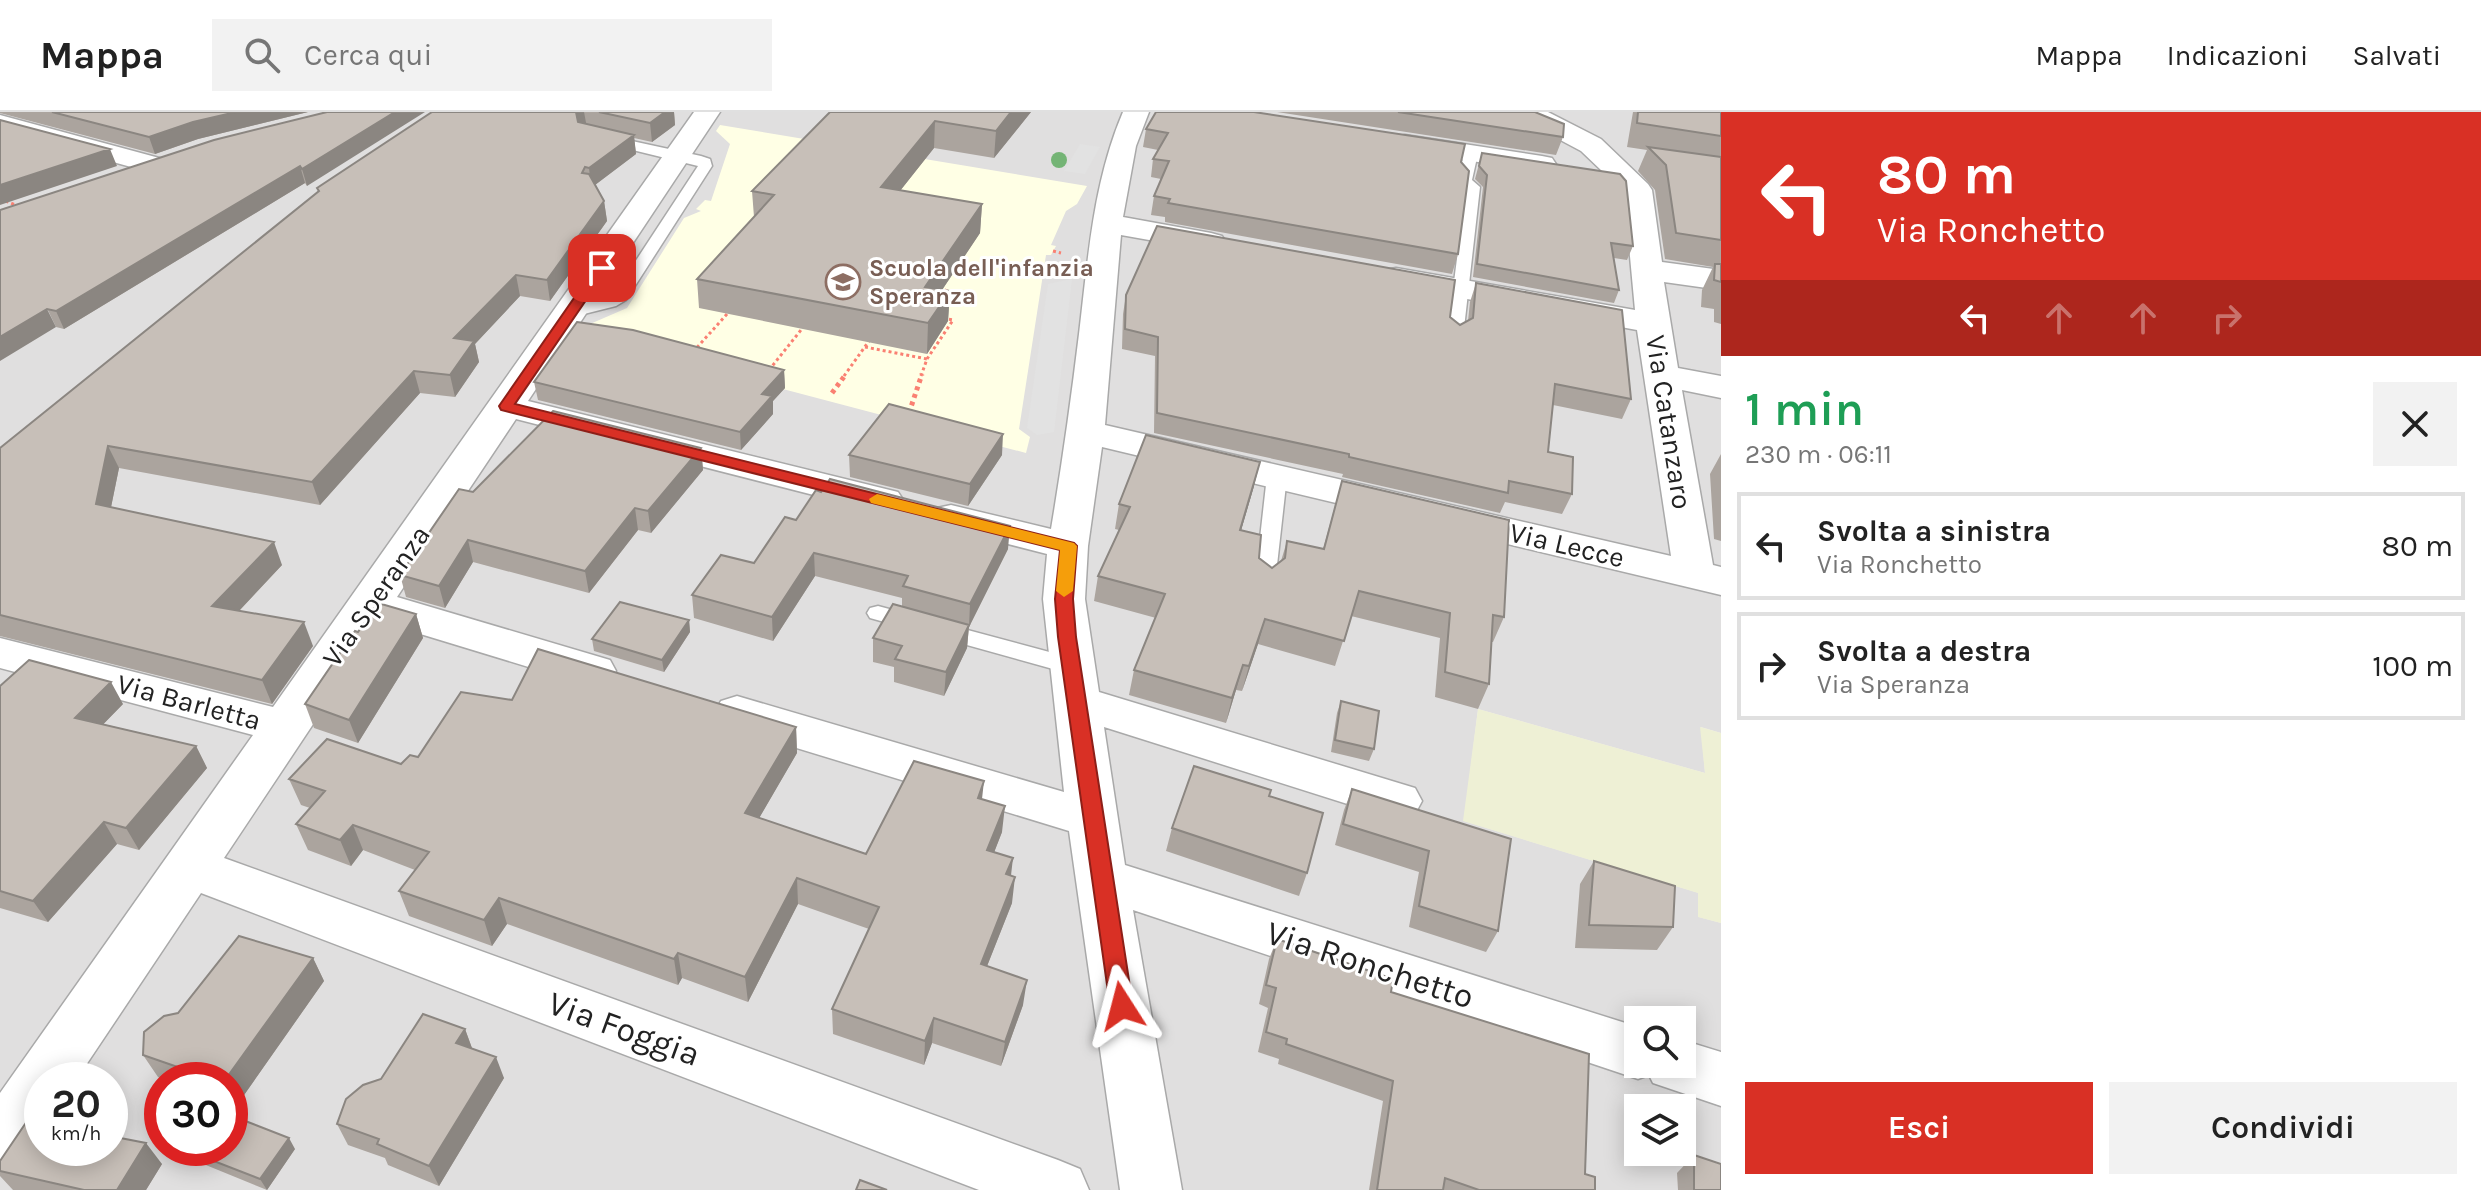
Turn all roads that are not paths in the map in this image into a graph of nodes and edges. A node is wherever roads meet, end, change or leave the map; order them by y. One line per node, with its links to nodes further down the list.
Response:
1 (707, 112): 8 (street, Via Speranza)
2 (1136, 112): 13 (street)
3 (1528, 112): 11 (street)
4 (0, 123): 10 (street)
5 (601, 138): 8 (lane)
6 (1377, 139): 7 (street)
7 (1471, 153): 11 (street); 18 (lane)
8 (678, 155): 23 (street, Via Speranza)
9 (183, 156): 10 (street)
10 (153, 165): 12 (street)
11 (1635, 169): 15 (street, Via Catanzaro)
12 (104, 184)
13 (1107, 223): 14 (street); 24 (street)
14 (1243, 248)
15 (1648, 270): 17 (street); 19 (street, Via Catanzaro)
16 (1366, 271): 18 (street)
17 (1721, 280)
18 (1459, 288): 19 (street); 20 (lane)
19 (1653, 323): 21 (street, Via Catanzaro)
20 (1455, 337)
21 (1663, 376): 22 (street); 27 (street, Via Catanzaro)
22 (1721, 387)
23 (506, 406): 26 (street); 29 (street, Via Speranza)
24 (1086, 432): 25 (street, Via Lecce); 26 (street)
25 (1277, 476): 27 (street, Via Lecce); 28 (lane)
26 (1068, 546): 33 (street)
27 (1707, 578)
28 (1265, 583)
29 (370, 604): 32 (street); 35 (street, Via Speranza)
30 (878, 613): 33 (lane)
31 (0, 653): 35 (street, Via Barletta)
32 (636, 683)
33 (1074, 684): 36 (street); 37 (street)
34 (697, 701): 37 (street)
35 (286, 727): 38 (street, Via Speranza)
36 (1398, 801)
37 (1092, 819): 39 (street)
38 (190, 867): 41 (street, Via Speranza); 46 (street, Via Foggia)
39 (1101, 878): 40 (street, Via Ronchetto); 47 (street)
40 (1624, 1048)
41 (56, 1062)
42 (1696, 1071): 43 (street)
43 (1721, 1079)
44 (24, 1108): 45 (street, Via Speranza)
45 (0, 1143)
46 (1058, 1190)
47 (1151, 1190)

